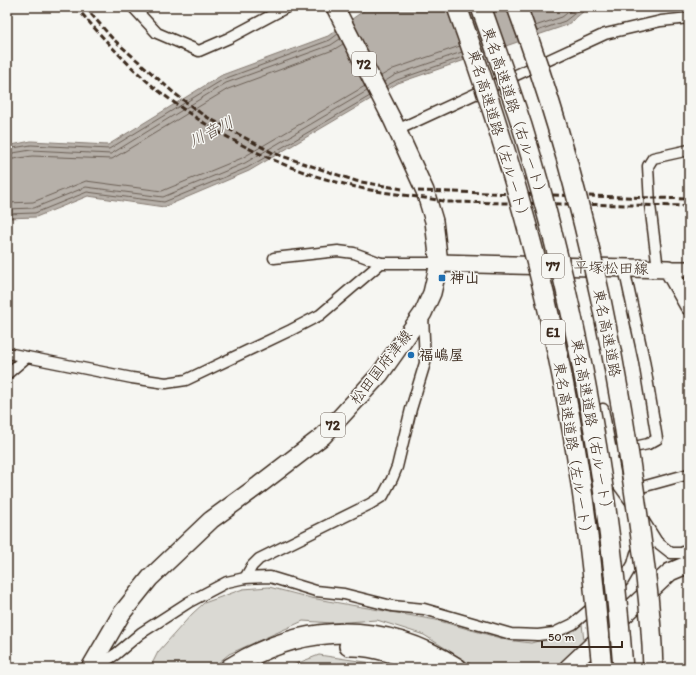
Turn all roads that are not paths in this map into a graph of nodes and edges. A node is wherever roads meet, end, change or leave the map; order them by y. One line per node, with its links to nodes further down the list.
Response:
1 (133, 7): 2 (street)
2 (287, 7)
3 (335, 7): 8 (main road, 松田国府津線 / 72)
4 (457, 7): 36 (highway, 東名高速道路（左ルート） / E1, bridge)
5 (481, 7): 37 (highway, 東名高速道路（右ルート） / E1, bridge)
6 (517, 7): 38 (highway, 東名高速道路, bridge)
7 (688, 17): 8 (street)
8 (395, 125): 12 (main road, 松田国府津線 / 72)
9 (689, 150): 14 (street)
10 (274, 258): 11 (street)
11 (381, 263): 12 (street); 19 (street)
12 (438, 263): 13 (main road, 平塚松田線 / 77); 17 (main road, 松田国府津線 / 72)
13 (624, 268): 14 (main road, 平塚松田線 / 77); 22 (street)
14 (663, 269): 15 (main road); 16 (main road, 平塚松田線)
15 (689, 269)
16 (689, 306)
17 (423, 313): 28 (street); 29 (main road, 松田国府津線 / 72)
18 (7, 353): 19 (street)
19 (26, 357): 20 (street)
20 (7, 374)
21 (603, 409): 22 (street)
22 (611, 452): 24 (street)
23 (689, 474): 24 (street)
24 (623, 492): 25 (street)
25 (657, 542): 26 (street); 28 (street)
26 (689, 549)
27 (689, 564): 35 (main road)
28 (245, 578): 30 (street)
29 (90, 668)
30 (95, 668)
31 (230, 668): 34 (highway)
32 (253, 668): 33 (highway)
33 (430, 668)
34 (457, 668)
35 (568, 668)
36 (602, 668)
37 (623, 668)
38 (653, 668)

